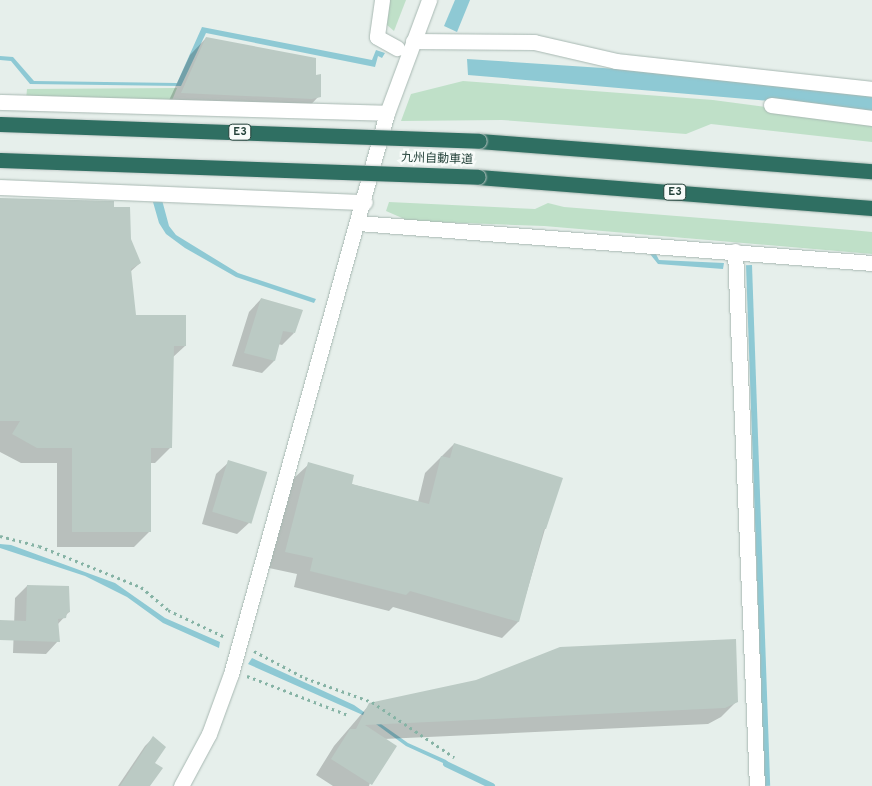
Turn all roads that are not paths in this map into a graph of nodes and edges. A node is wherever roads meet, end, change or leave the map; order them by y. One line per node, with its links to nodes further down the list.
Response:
1 (382, 0): 4 (street)
2 (429, 0): 3 (street)
3 (413, 41): 5 (street); 8 (street)
4 (397, 48)
5 (872, 89)
6 (0, 102): 8 (street)
7 (771, 105): 9 (street)
8 (387, 112): 14 (street)
9 (872, 118)
10 (0, 124): 12 (highway, 九州自動車道 / E3, bridge)
11 (0, 160): 15 (highway, 九州自動車道 / E3, bridge)
12 (872, 171)
13 (0, 188): 14 (street)
14 (365, 202): 16 (street)
15 (872, 208)
16 (358, 223): 17 (street); 19 (street)
17 (735, 251): 18 (street); 20 (street)
18 (872, 263)
19 (181, 786)
20 (757, 786)

